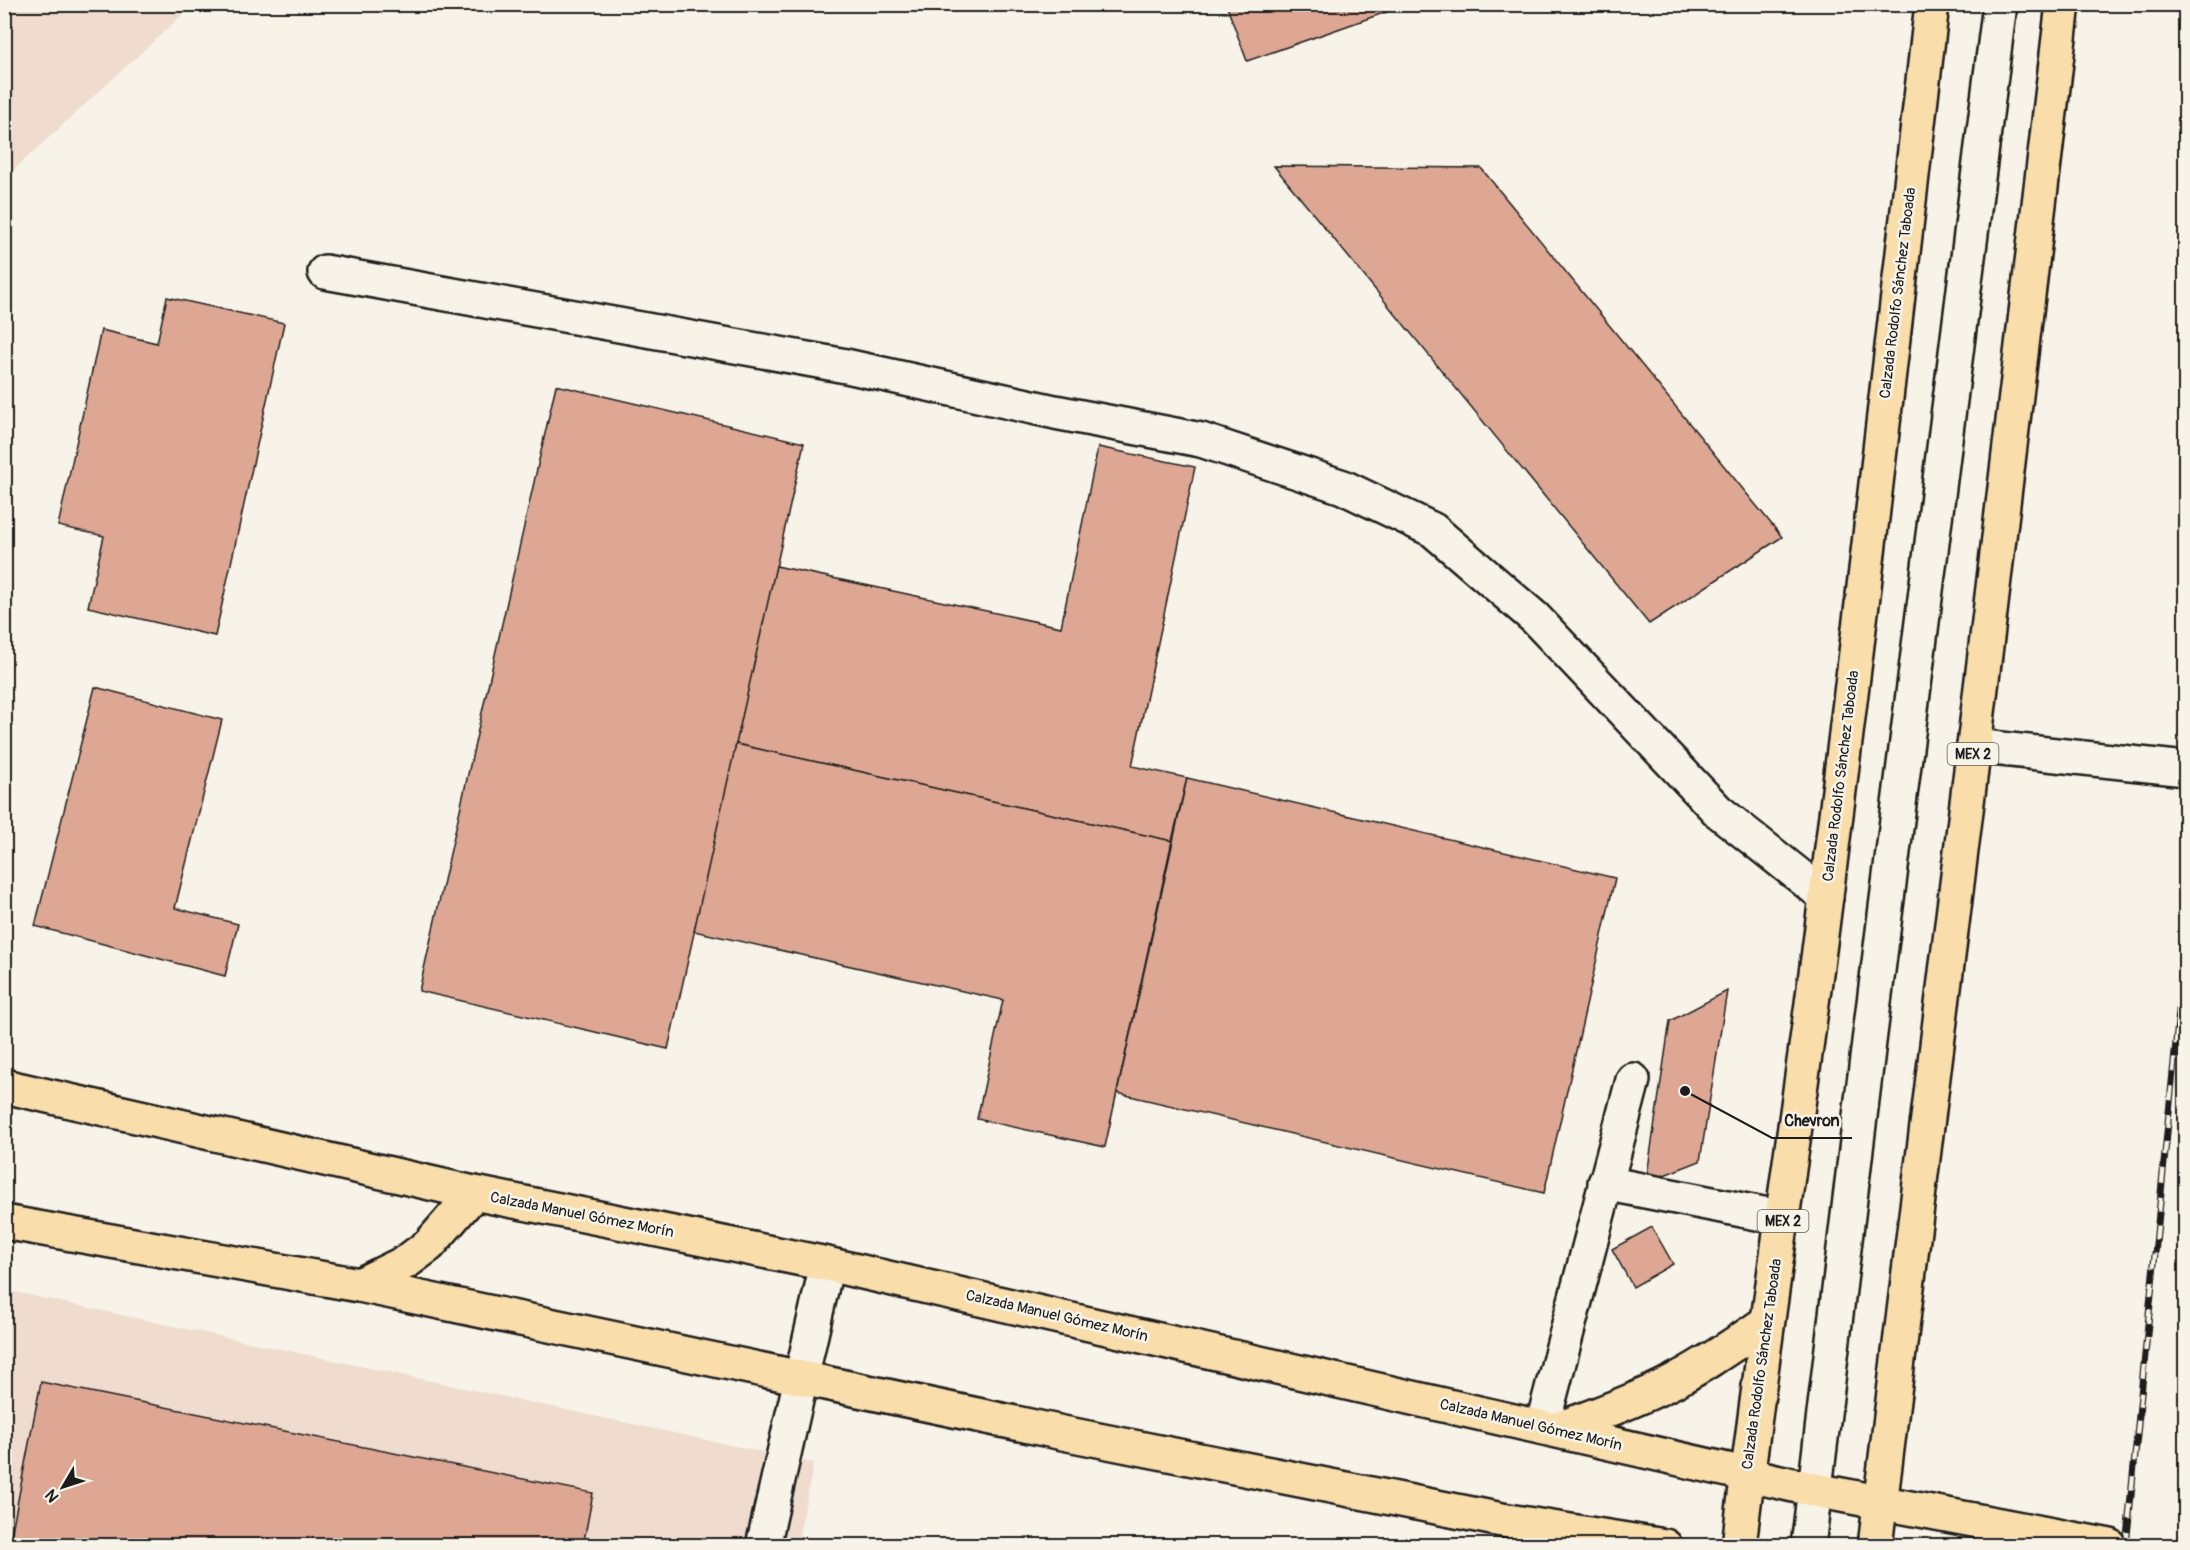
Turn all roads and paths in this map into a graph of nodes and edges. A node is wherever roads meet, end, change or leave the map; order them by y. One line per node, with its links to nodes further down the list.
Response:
1 (1932, 4): 7 (main road, Calzada Rodolfo Sánchez Taboada / MEX 2)
2 (2000, 4): 20 (lane)
3 (2063, 4): 5 (main road, MEX 2)
4 (326, 272): 7 (lane)
5 (1974, 746): 6 (lane); 21 (main road, MEX 2)
6 (2186, 769)
7 (1826, 897): 12 (main road, Calzada Rodolfo Sánchez Taboada / MEX 2)
8 (1633, 1080): 10 (lane)
9 (4, 1086): 11 (main road, Calzada Manuel Gómez Morín)
10 (1605, 1183): 12 (lane); 18 (lane)
11 (474, 1193): 14 (main road, Calzada Manuel Gómez Morín); 15 (main road)
12 (1783, 1218): 16 (main road, Calzada Rodolfo Sánchez Taboada / MEX 2)
13 (4, 1222): 15 (main road)
14 (827, 1264): 17 (lane); 18 (main road, Calzada Manuel Gómez Morín)
15 (359, 1285): 17 (main road)
16 (1767, 1322): 18 (main road); 19 (main road, Calzada Rodolfo Sánchez Taboada / MEX 2)
17 (801, 1378): 22 (main road); 23 (lane)
18 (1548, 1429): 19 (main road, Calzada Manuel Gómez Morín)
19 (1747, 1474): 20 (main road, Calzada Manuel Gómez Morín); 26 (main road, Calzada Rodolfo Sánchez Taboada / MEX 2)
20 (1815, 1490): 21 (main road, Calzada Manuel Gómez Morín); 27 (lane)
21 (1880, 1503): 28 (main road, MEX 2); 29 (main road, Calzada Manuel Gómez Morín)
22 (1502, 1520): 24 (main road); 25 (main road)
23 (763, 1545)
24 (1540, 1545)
25 (1665, 1545)
26 (1739, 1545)
27 (1808, 1545)
28 (1875, 1545)
29 (2110, 1545)

